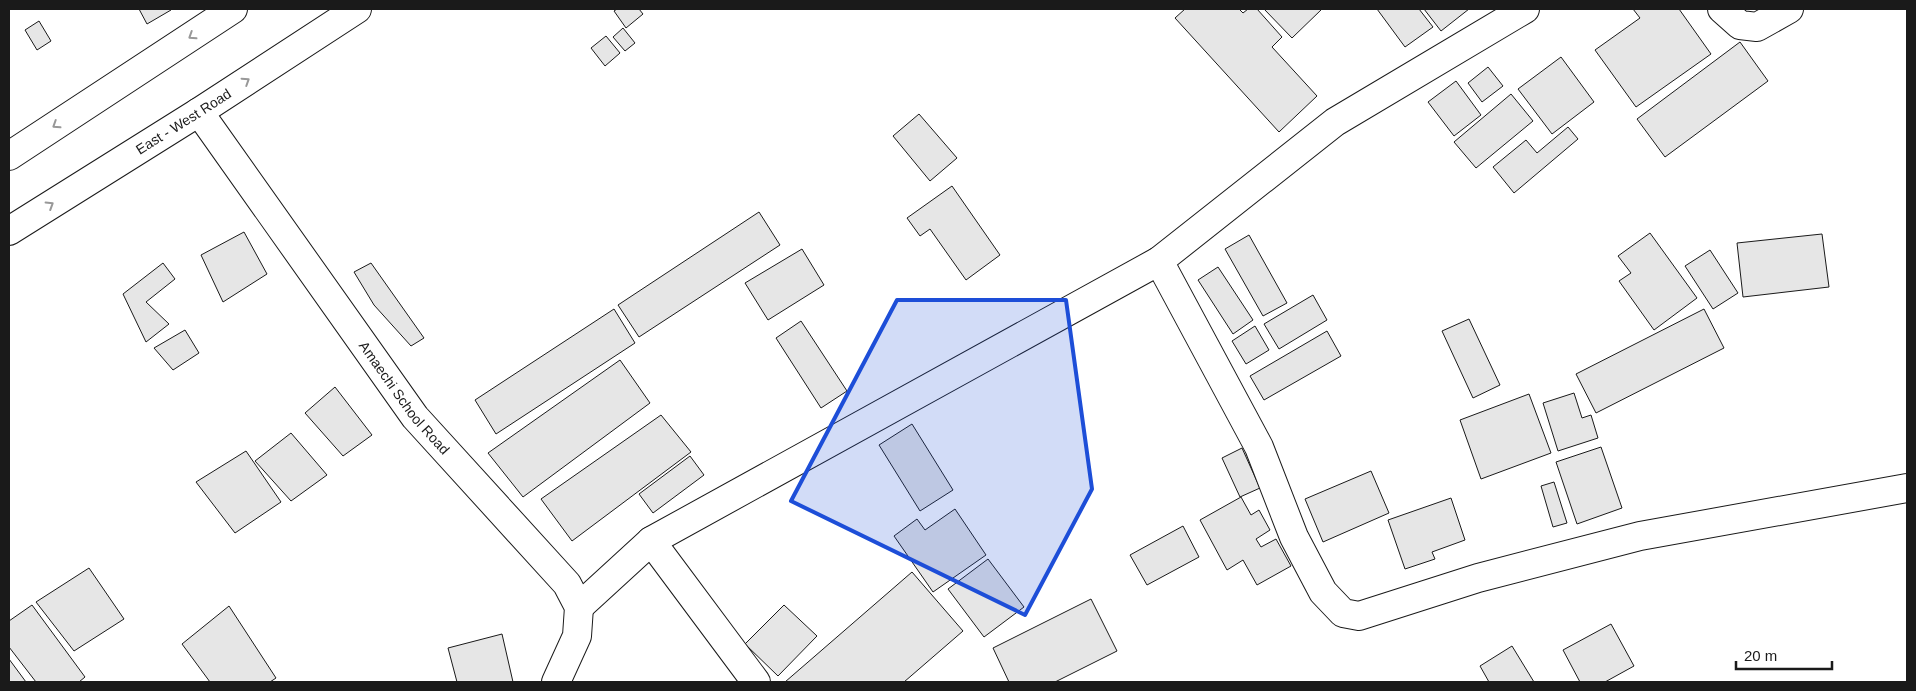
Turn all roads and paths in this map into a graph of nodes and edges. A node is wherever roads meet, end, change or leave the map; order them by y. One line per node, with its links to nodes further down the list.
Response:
1 (233, 9): 7 (street, one-way to 7)
2 (356, 9): 6 (street, East - West Road, one-way to 2)
3 (1525, 9): 9 (street)
4 (1722, 9): 5 (street)
5 (1789, 9)
6 (199, 112): 8 (street, East - West Road, one-way to 6); 12 (street, Amaechi School Road)
7 (9, 156)
8 (9, 231)
9 (1159, 261): 10 (street); 11 (street)
10 (1907, 488)
11 (651, 541): 12 (street); 14 (street)
12 (579, 607): 13 (street, Amaechi School Road)
13 (556, 682)
14 (756, 682)

